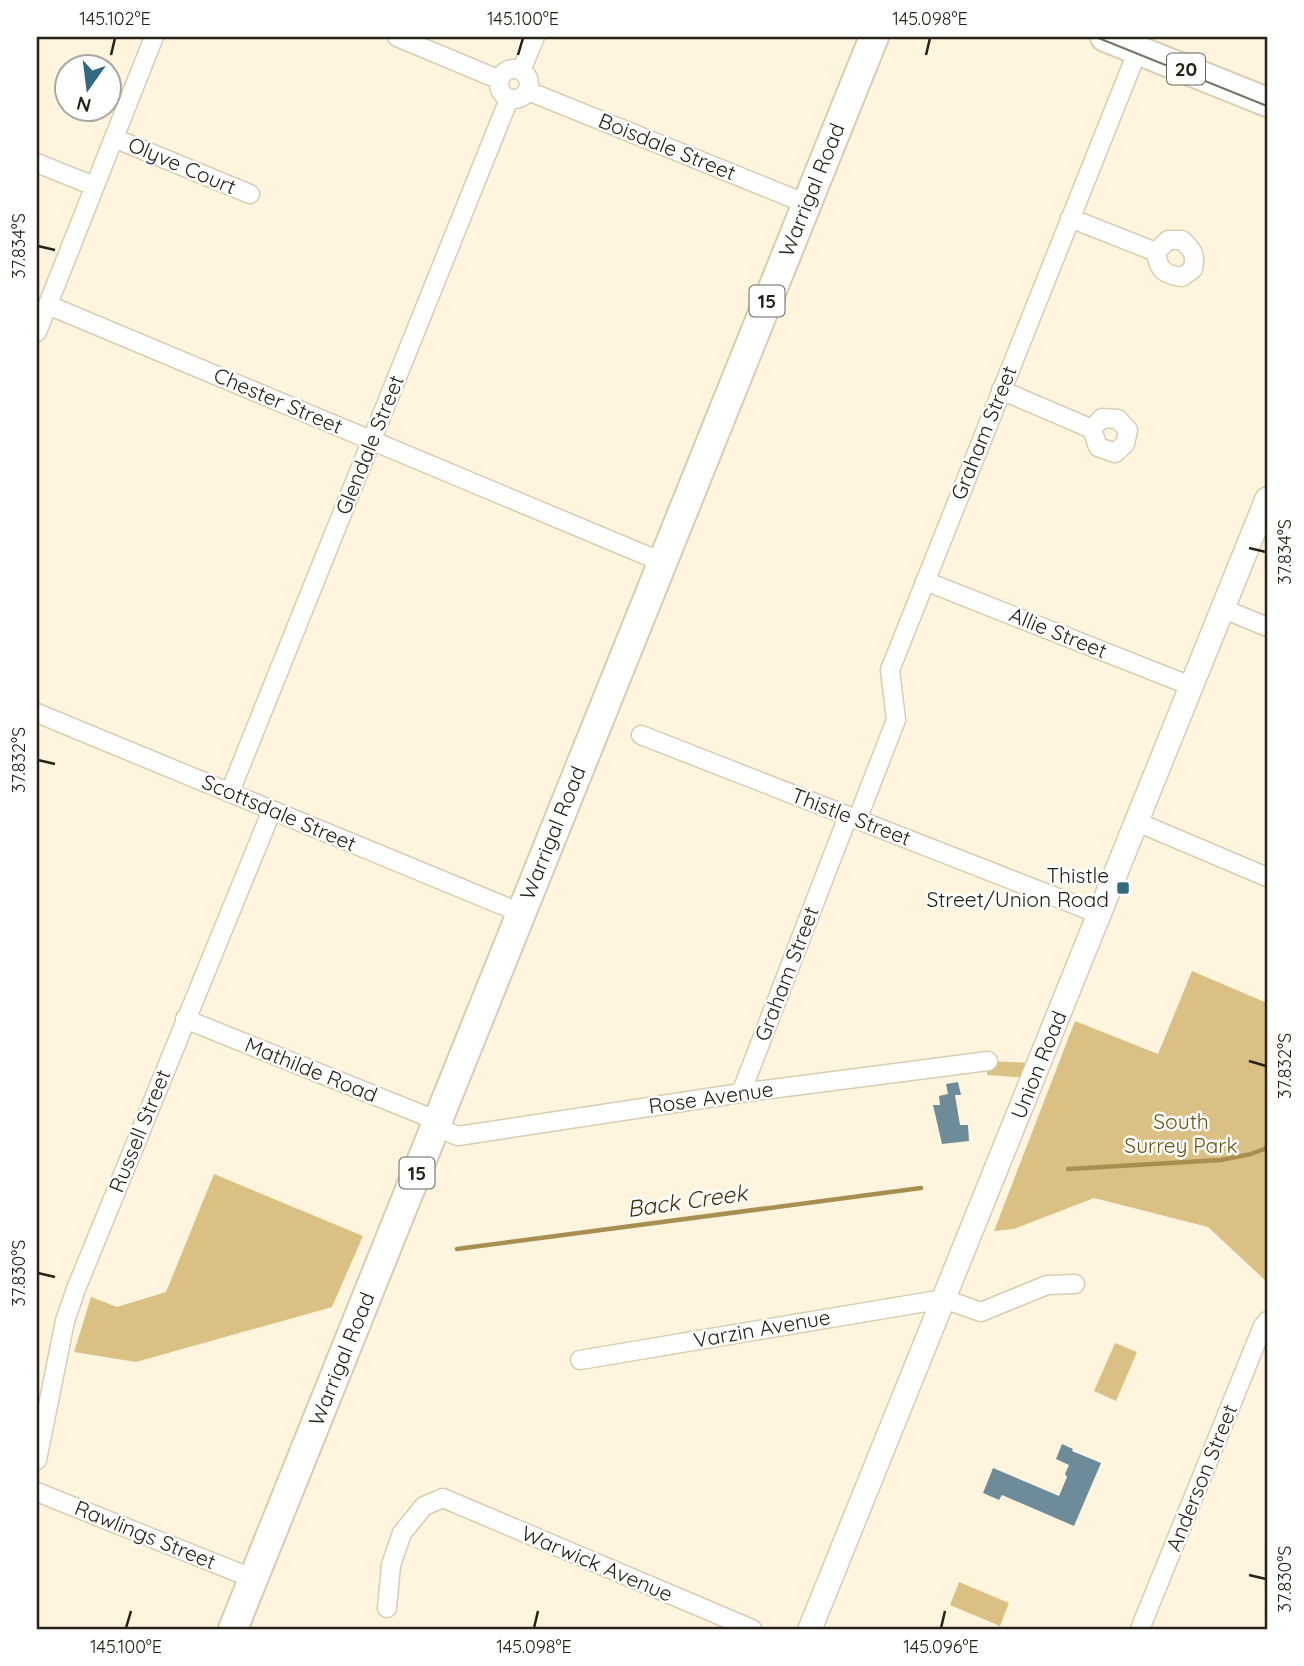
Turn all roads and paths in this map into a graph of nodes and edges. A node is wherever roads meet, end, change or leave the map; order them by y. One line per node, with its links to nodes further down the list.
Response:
1 (154, 37): 12 (street)
2 (397, 37): 8 (street)
3 (535, 37): 7 (street)
4 (874, 37): 16 (main road, Warrigal Road / 15)
5 (1105, 37): 6 (main road, 20)
6 (1138, 50): 11 (main road, 20); 17 (street, Graham Street)
7 (521, 71): 8 (street); 9 (street)
8 (500, 79): 10 (street)
9 (528, 91): 10 (street); 16 (street, Boisdale Street)
10 (509, 99): 23 (street, Glendale Street)
11 (1267, 102)
12 (114, 138): 14 (street); 15 (street, Olyve Court)
13 (37, 163): 14 (street)
14 (94, 186): 19 (street)
15 (250, 194)
16 (807, 204): 25 (main road, Warrigal Road / 15)
17 (1070, 218): 18 (street); 21 (street, Graham Street)
18 (1156, 253)
19 (48, 305): 20 (street); 23 (street, Chester Street)
20 (37, 332)
21 (1001, 390): 22 (street); 26 (street, Graham Street)
22 (1092, 429)
23 (372, 441): 25 (street, Chester Street); 32 (street, Glendale Street)
24 (1267, 499): 27 (street, Union Road)
25 (663, 562): 37 (main road, Warrigal Road / 15)
26 (925, 580): 29 (street, Allie Street); 34 (street, Graham Street)
27 (1224, 609): 28 (street); 29 (street, Union Road)
28 (1267, 627)
29 (1192, 686): 35 (street, Union Road)
30 (37, 715): 32 (street, Scottsdale Street)
31 (641, 735): 34 (street, Thistle Street)
32 (230, 792): 33 (street, Scottsdale Street)
33 (272, 810): 37 (street, Scottsdale Street); 39 (street, Russell Street)
34 (853, 818): 38 (street, Thistle Street); 41 (street, Graham Street)
35 (1137, 822): 36 (street); 38 (street, Union Road)
36 (1267, 877)
37 (521, 913): 42 (main road, Warrigal Road / 15)
38 (1099, 914): 44 (street, Union Road)
39 (185, 1019): 42 (street, Mathilde Road); 47 (street, Russell Street)
40 (988, 1060): 41 (street, Rose Avenue)
41 (741, 1093): 42 (street, Rose Avenue)
42 (436, 1124): 49 (main road, Warrigal Road / 15)
43 (1075, 1284): 44 (street)
44 (944, 1299): 46 (street, Varzin Avenue); 53 (street, Union Road)
45 (1265, 1324): 54 (street, Anderson Street)
46 (580, 1360)
47 (37, 1460)
48 (37, 1492): 49 (street, Rawlings Street)
49 (254, 1578): 51 (main road, Warrigal Road / 15)
50 (387, 1608): 52 (street, Warwick Avenue)
51 (233, 1629)
52 (751, 1629)
53 (810, 1629)
54 (1140, 1629)

